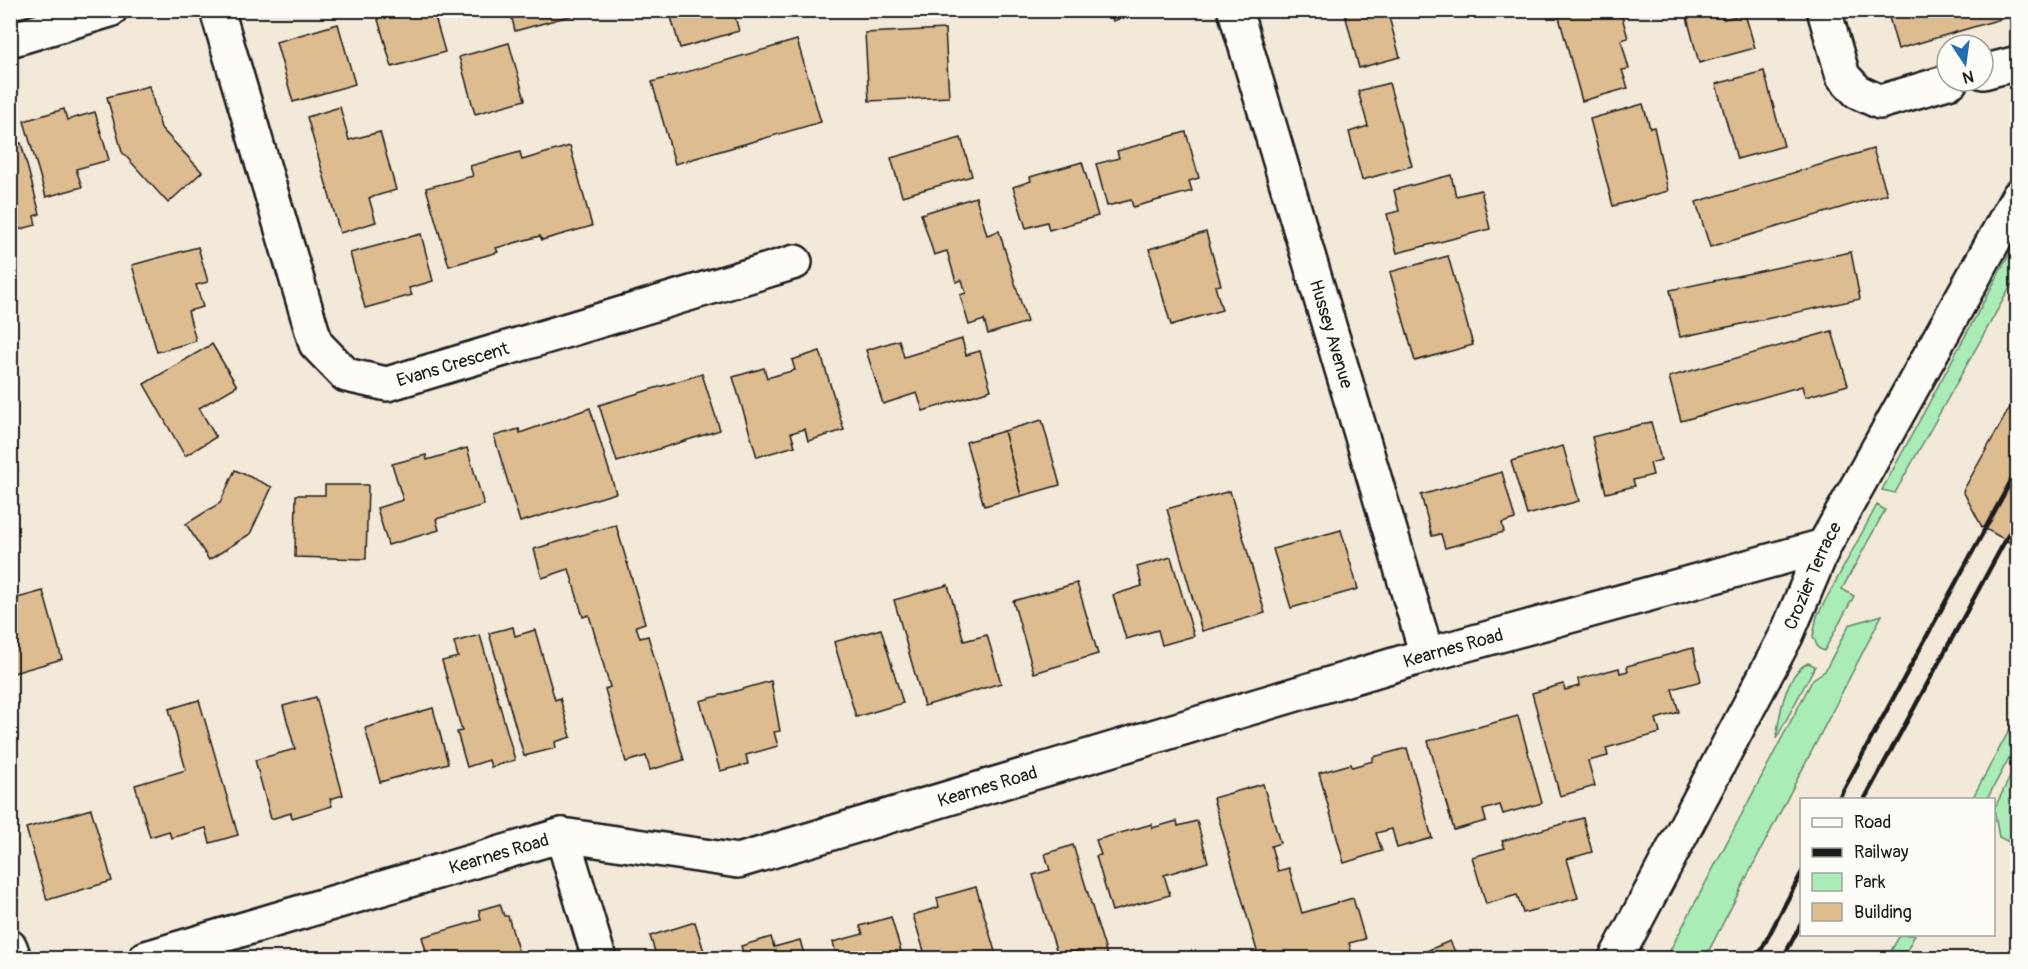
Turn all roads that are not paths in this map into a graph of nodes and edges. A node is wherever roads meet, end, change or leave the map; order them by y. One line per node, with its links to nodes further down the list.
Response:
1 (110, 10): 5 (street)
2 (217, 10): 10 (street, Evans Crescent)
3 (1235, 10): 12 (street, Hussey Avenue)
4 (1824, 10): 8 (street)
5 (10, 40)
6 (2018, 63): 7 (street)
7 (1995, 69)
8 (1935, 86)
9 (2018, 197): 11 (street, Crozier Terrace)
10 (795, 262)
11 (1824, 546): 12 (street, Kearnes Road); 18 (street, Crozier Terrace)
12 (1427, 655): 13 (street, Kearnes Road)
13 (562, 835): 16 (street, Kearnes Road); 17 (street)
14 (10, 947): 15 (street)
15 (14, 958)
16 (146, 958)
17 (599, 958)
18 (1616, 958)

